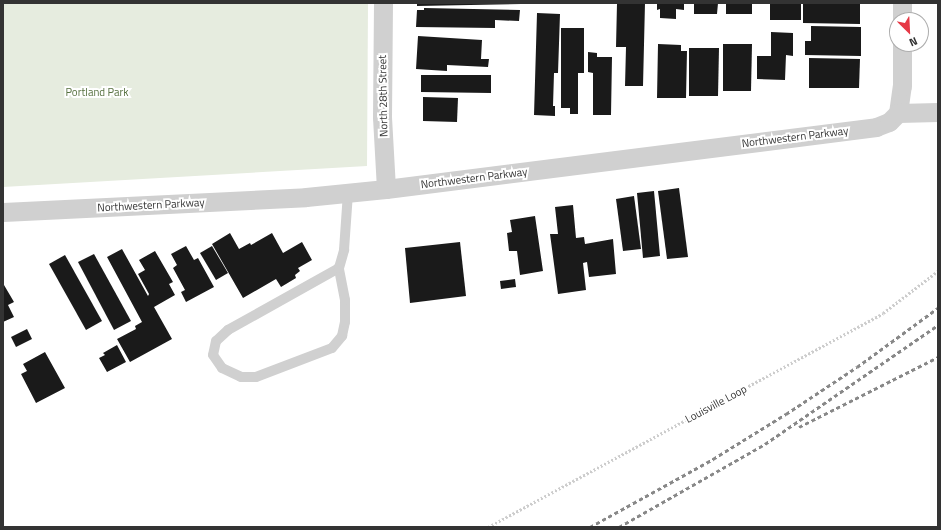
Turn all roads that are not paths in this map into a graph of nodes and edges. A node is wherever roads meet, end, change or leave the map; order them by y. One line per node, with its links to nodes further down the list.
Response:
1 (383, 3): 5 (street, North 28th Street)
2 (902, 52): 4 (street)
3 (938, 112): 4 (street)
4 (898, 113): 5 (street, Northwestern Parkway)
5 (386, 189): 6 (street, Northwestern Parkway)
6 (348, 193): 7 (street, Northwestern Parkway); 8 (lane)
7 (3, 212)
8 (339, 268): 8 (lane)

